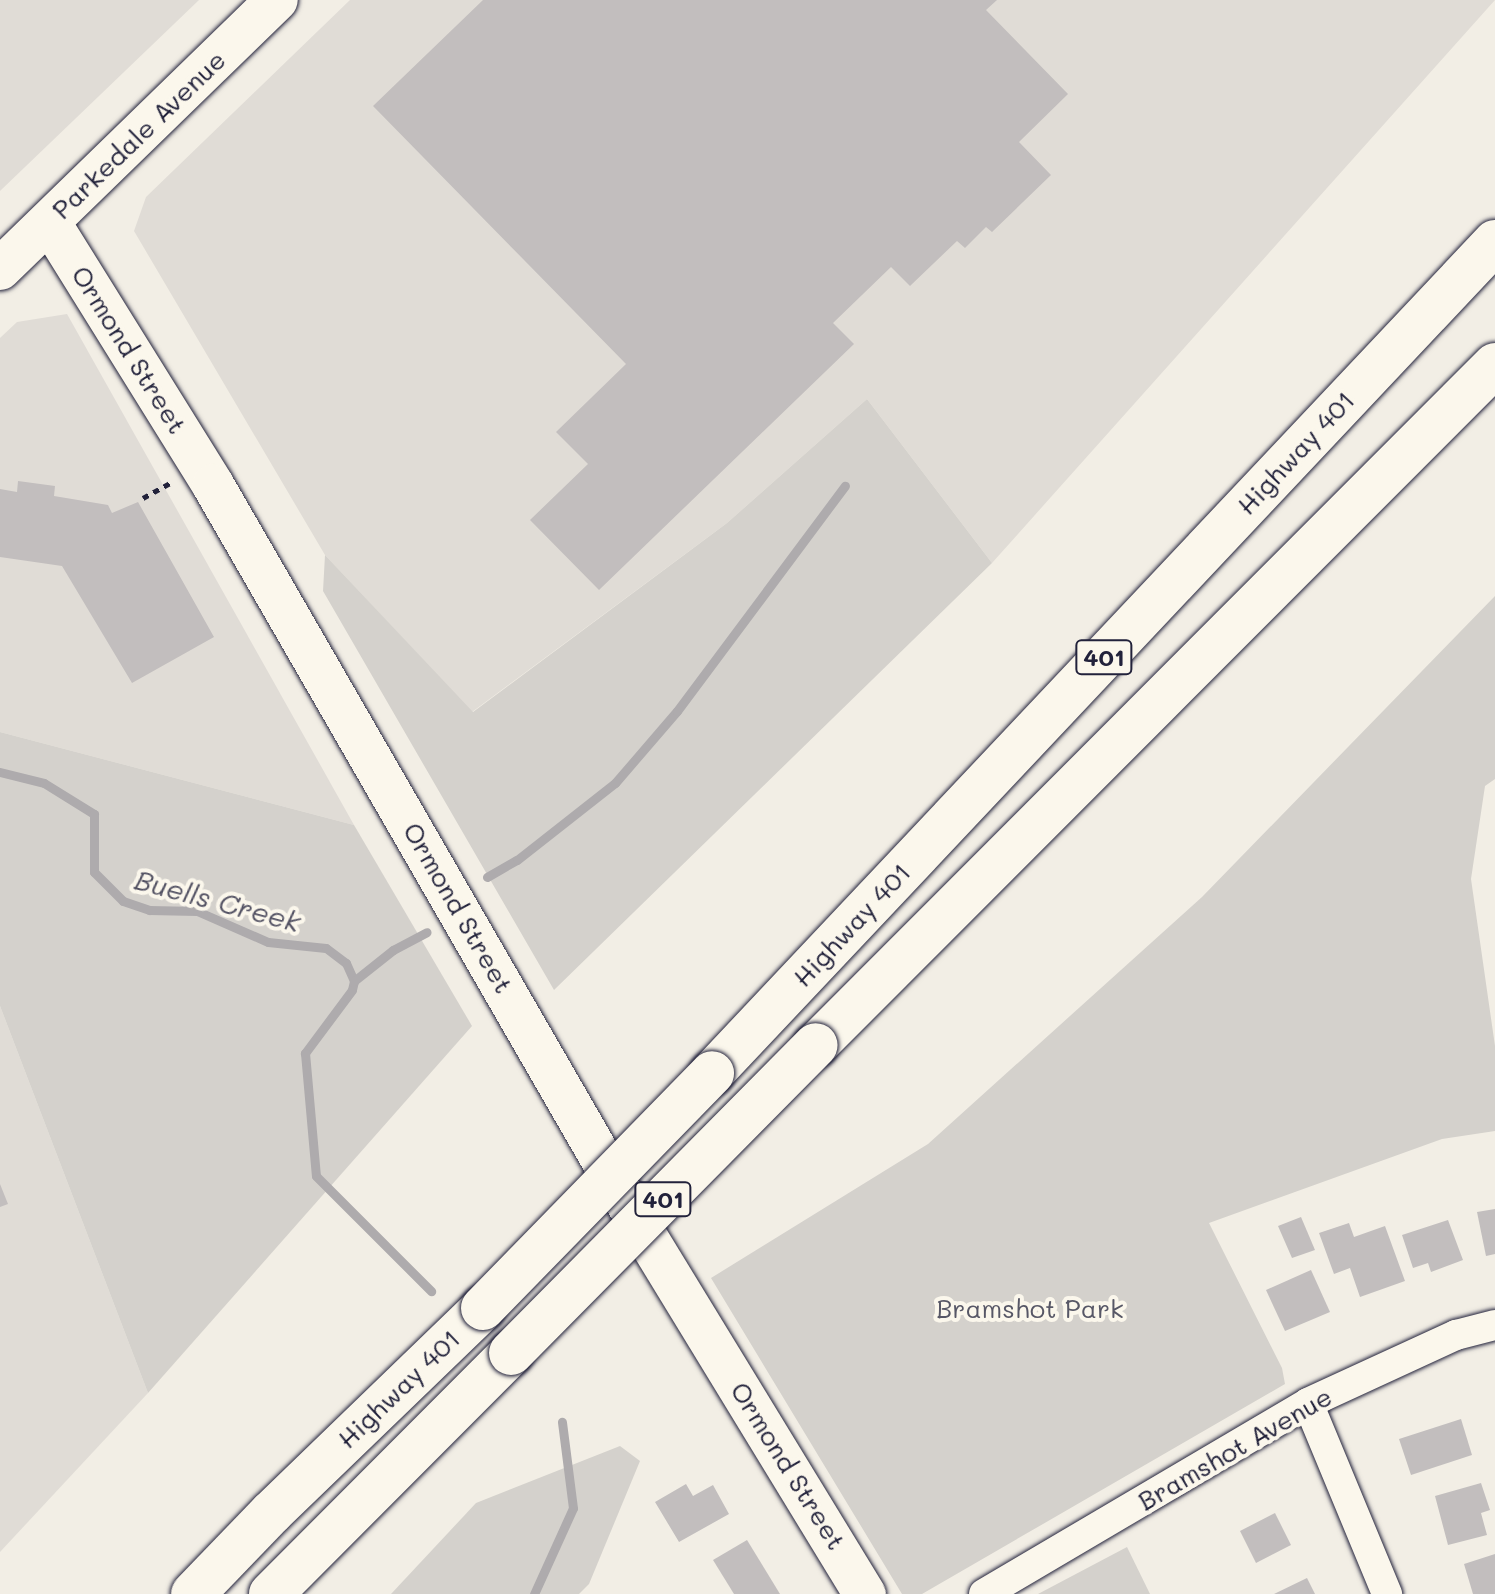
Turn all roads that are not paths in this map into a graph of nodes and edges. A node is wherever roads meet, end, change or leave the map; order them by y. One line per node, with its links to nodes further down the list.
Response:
1 (277, 0): 2 (street, Parkedale Avenue)
2 (50, 223): 4 (street, Parkedale Avenue); 10 (street, Ormond Street)
3 (1495, 242): 8 (highway, Highway 401 / 401, bridge)
4 (0, 269)
5 (1495, 365): 9 (highway, Highway 401 / 401, bridge)
6 (1495, 1325): 7 (street, Bramshot Avenue)
7 (1308, 1403): 11 (street, Bramshot Avenue); 12 (street)
8 (193, 1594)
9 (271, 1594)
10 (865, 1594)
11 (984, 1594)
12 (1387, 1594)

